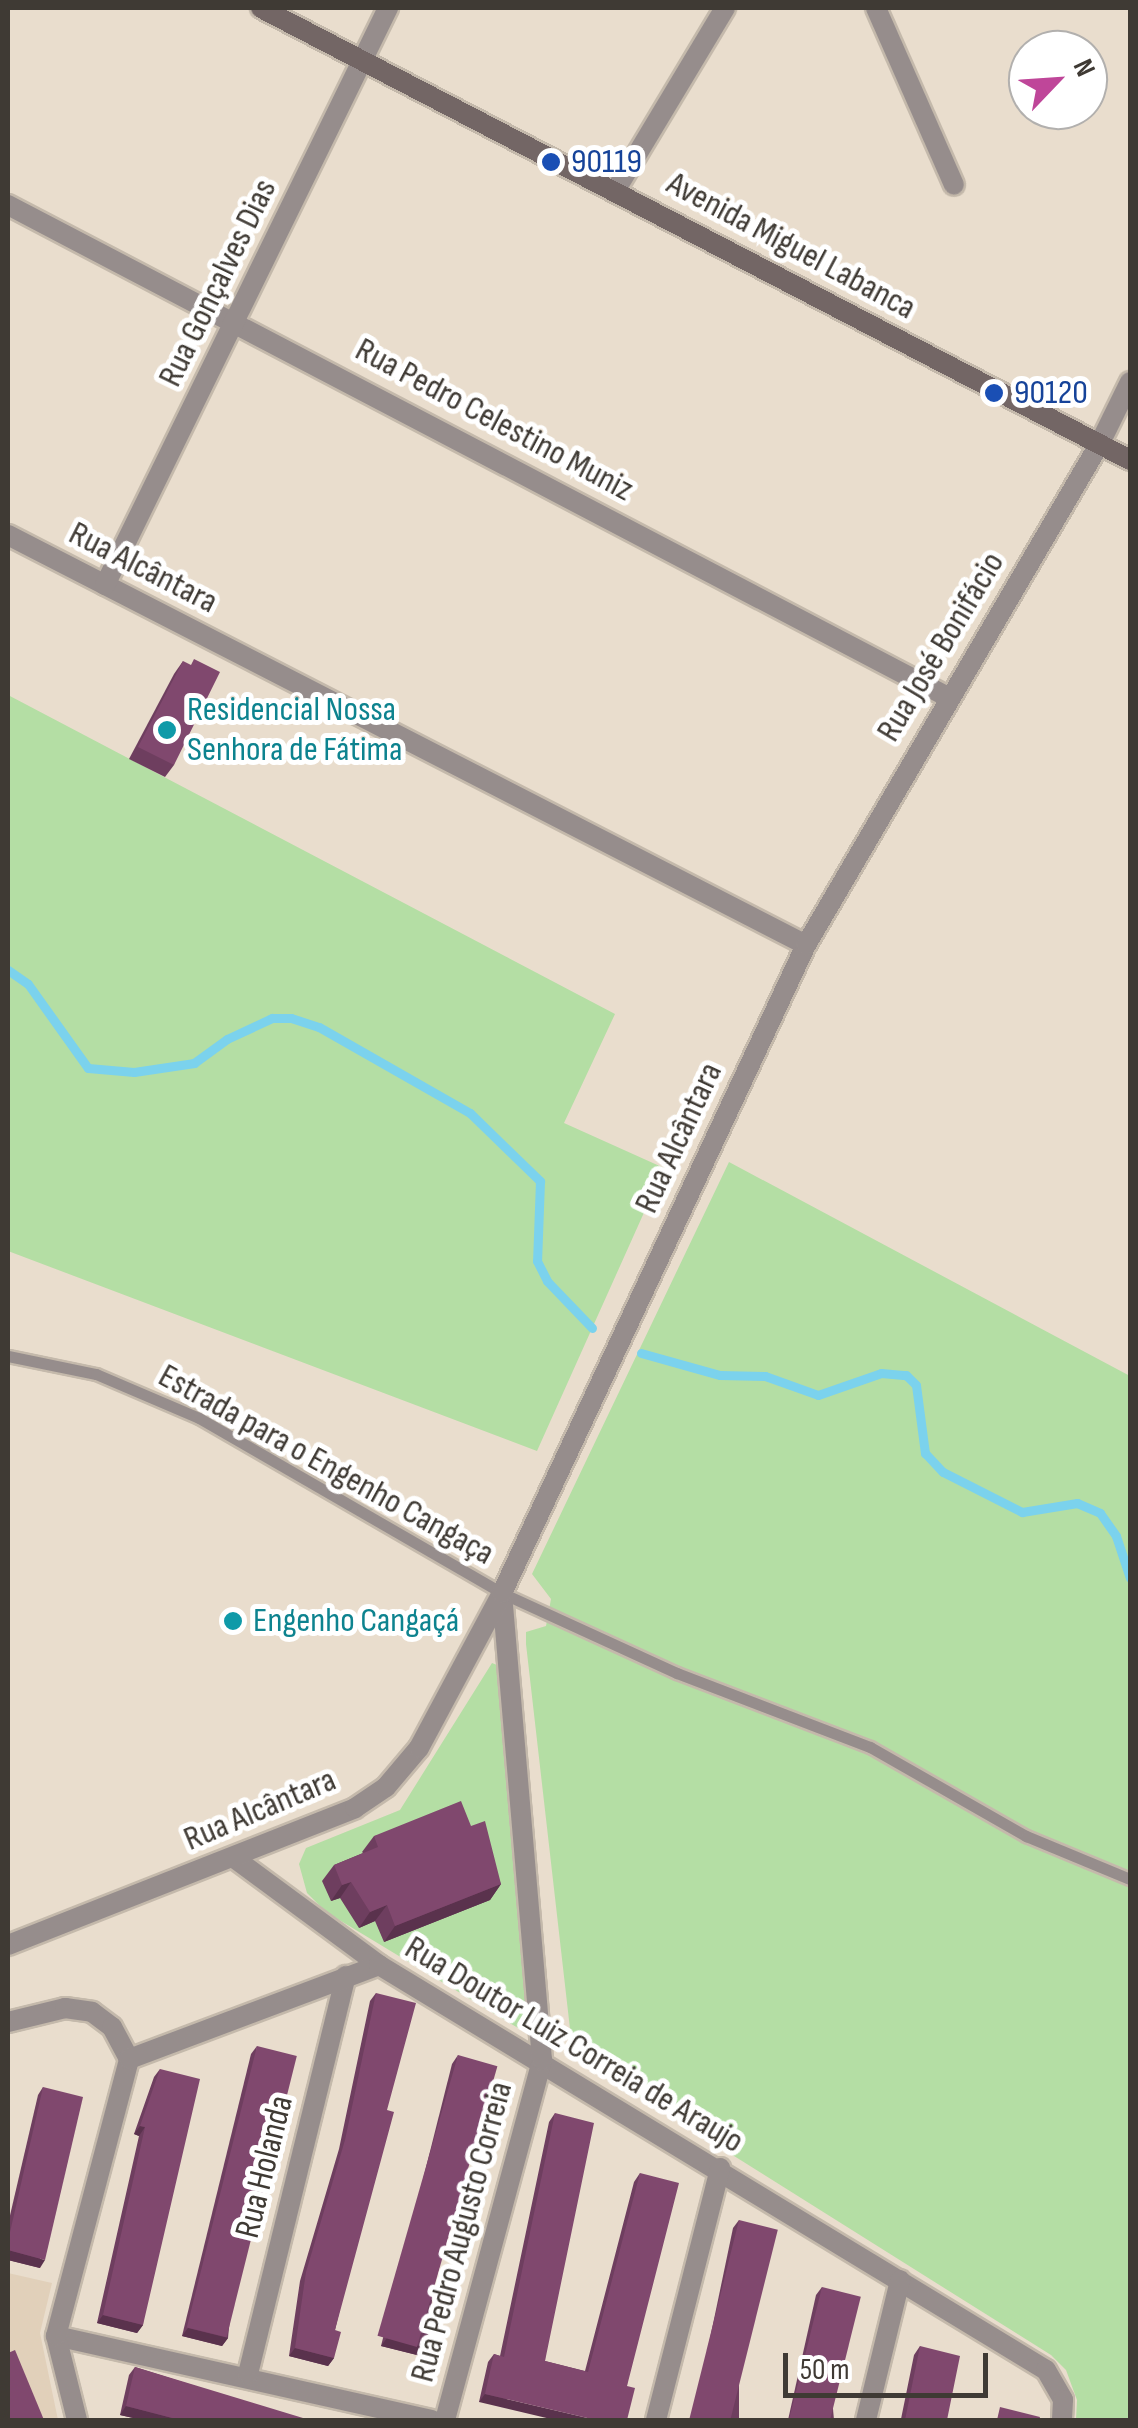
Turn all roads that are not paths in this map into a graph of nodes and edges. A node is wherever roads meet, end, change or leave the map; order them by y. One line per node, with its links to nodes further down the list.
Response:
1 (261, 8): 5 (main road, Avenida Miguel Labanca)
2 (388, 8): 5 (street, Rua Gonçalves Dias)
3 (725, 8): 7 (street)
4 (876, 8): 6 (street)
5 (362, 59): 7 (main road, Avenida Miguel Labanca); 9 (street, Rua Gonçalves Dias)
6 (954, 185)
7 (615, 191): 11 (main road, Avenida Miguel Labanca)
8 (8, 204): 9 (street, Rua Pedro Celestino Muniz)
9 (238, 321): 14 (street, Rua Gonçalves Dias); 15 (street, Rua Pedro Celestino Muniz)
10 (1130, 382): 11 (street, Rua José Bonifácio)
11 (1100, 444): 12 (main road, Avenida Miguel Labanca); 15 (street, Rua José Bonifácio)
12 (1130, 460)
13 (8, 535): 14 (street, Rua Alcântara)
14 (105, 585): 16 (street, Rua Alcântara)
15 (948, 696): 16 (street, Rua José Bonifácio)
16 (806, 945): 18 (street, Rua Alcântara)
17 (8, 1356): 18 (lane, Estrada para o Engenho Cangaça)
18 (502, 1594): 19 (street, Rua Alcântara); 20 (lane, Estrada para o Engenho Cangaça); 26 (street, Rua Pedro Augusto Correia)
19 (234, 1858): 21 (street, Rua Alcântara); 22 (street)
20 (1130, 1878)
21 (8, 1945)
22 (379, 1965): 23 (street, Rua Doutor Luiz Correia de Araujo); 26 (street, Rua Doutor Luiz Correia de Araujo)
23 (346, 1976): 25 (street, Rua Doutor Luiz Correia de Araujo); 30 (street, Rua Holanda)
24 (8, 2022): 25 (street)
25 (129, 2060): 29 (street)
26 (542, 2060): 27 (street, Rua Doutor Luiz Correia de Araujo); 33 (street, Rua Pedro Augusto Correia)
27 (720, 2168): 28 (street, Rua Doutor Luiz Correia de Araujo); 34 (street)
28 (900, 2280): 35 (street); 36 (street, Rua Doutor Luiz Correia de Araujo)
29 (56, 2336): 30 (street); 31 (street)
30 (248, 2374): 32 (street)
31 (77, 2420)
32 (432, 2420)
33 (445, 2420)
34 (656, 2420)
35 (866, 2420)
36 (1062, 2420)

